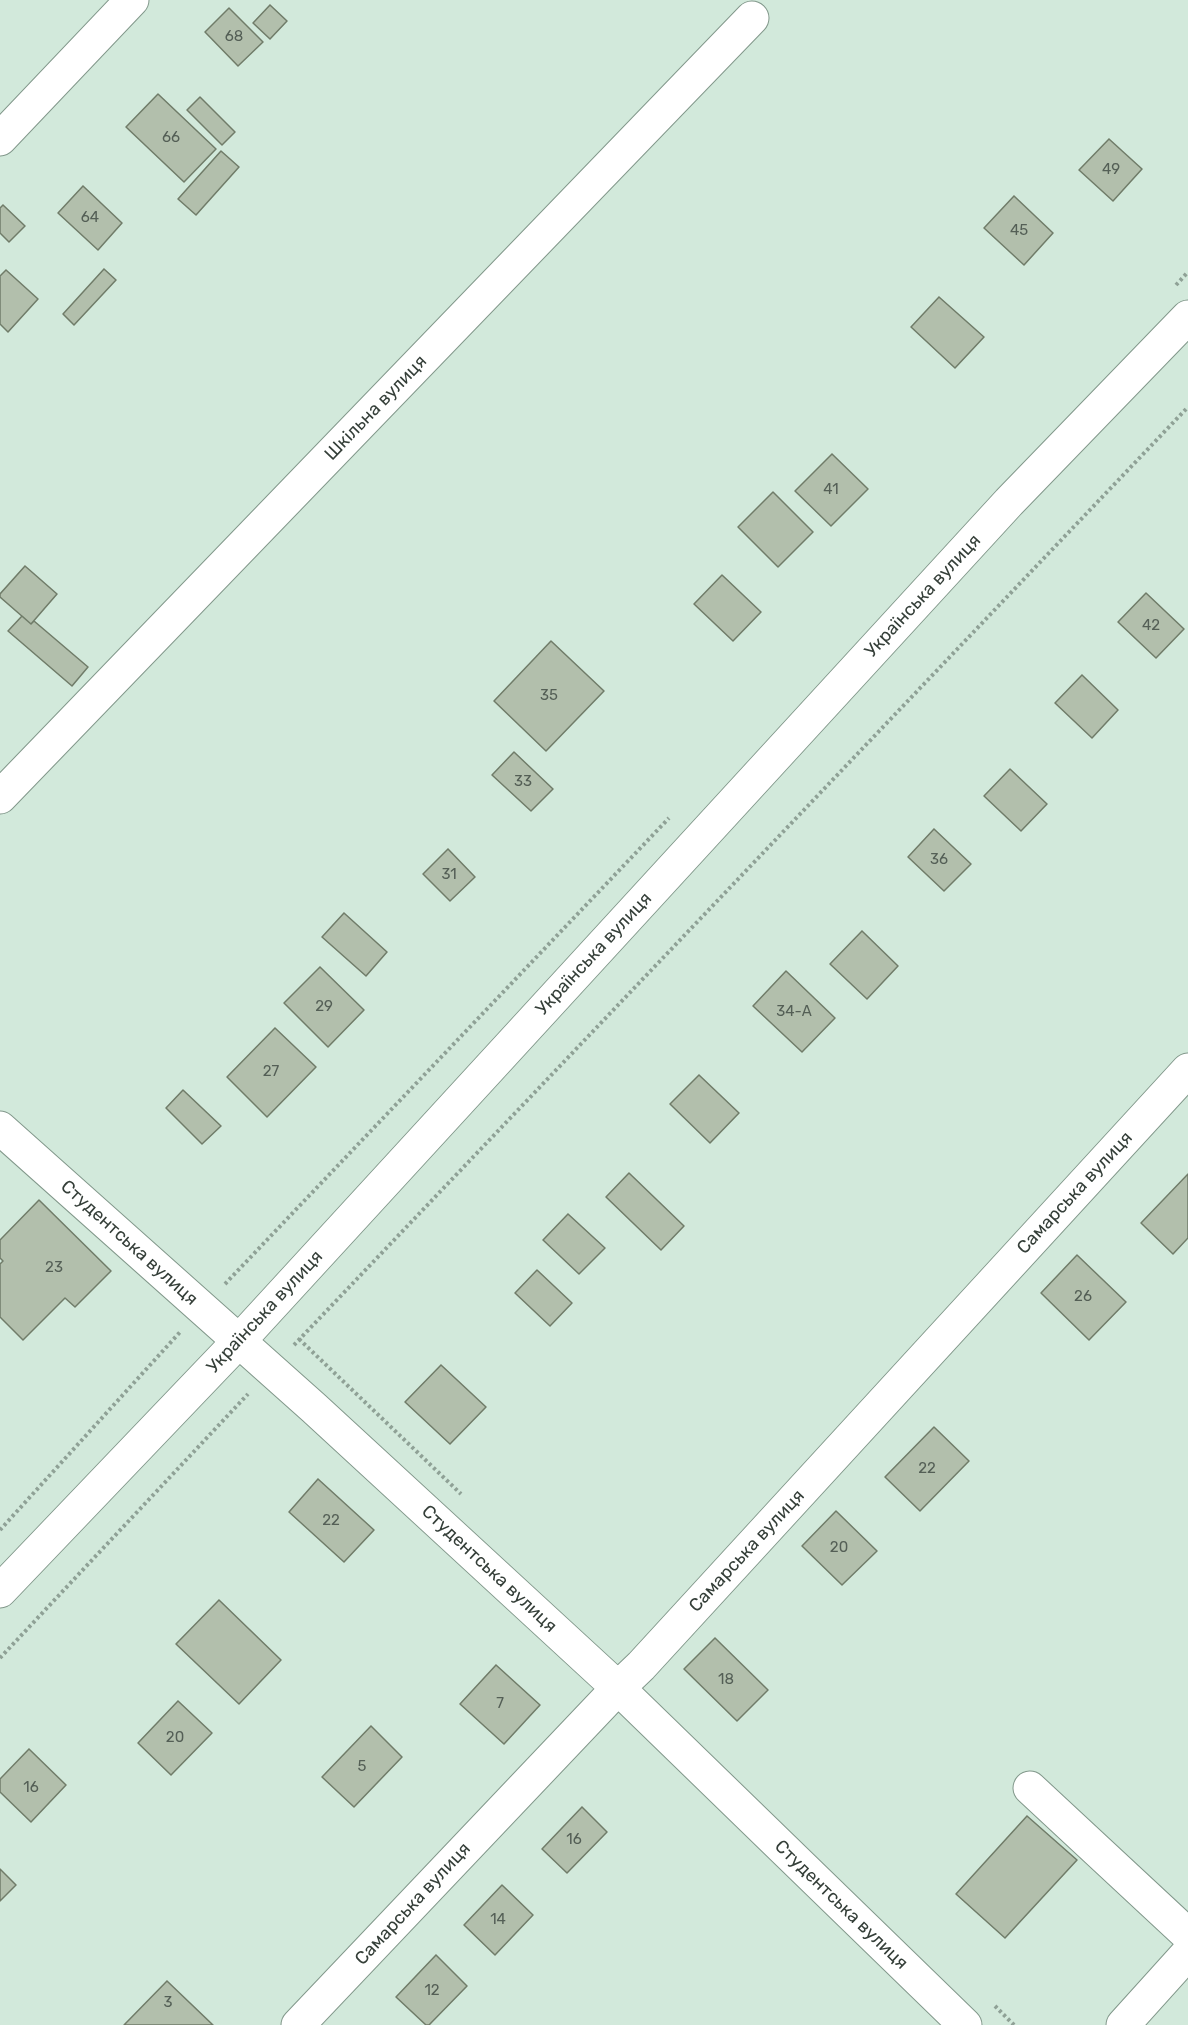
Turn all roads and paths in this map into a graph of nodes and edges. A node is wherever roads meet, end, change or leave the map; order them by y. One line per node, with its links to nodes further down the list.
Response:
1 (132, 0): 3 (street)
2 (752, 18): 7 (street, Шкільна вулиця)
3 (0, 139)
4 (1188, 272): 5 (path)
5 (1179, 304): 12 (street, Українська вулиця)
6 (1188, 407): 13 (path)
7 (0, 797)
8 (672, 816): 11 (path)
9 (1188, 1070): 17 (street, Самарська вулиця)
10 (0, 1128): 11 (street, Студентська вулиця)
11 (202, 1308): 12 (street, Студентська вулиця); 14 (path)
12 (239, 1341): 13 (street, Студентська вулиця); 15 (street, Українська вулиця)
13 (271, 1369): 16 (path); 17 (street, Студентська вулиця)
14 (0, 1530)
15 (0, 1591)
16 (0, 1658)
17 (618, 1688): 21 (street, Самарська вулиця); 22 (street, Студентська вулиця)
18 (1030, 1788): 19 (street)
19 (1188, 1935)
20 (1188, 1953): 23 (street)
21 (298, 2025)
22 (964, 2025)
23 (1123, 2025)

